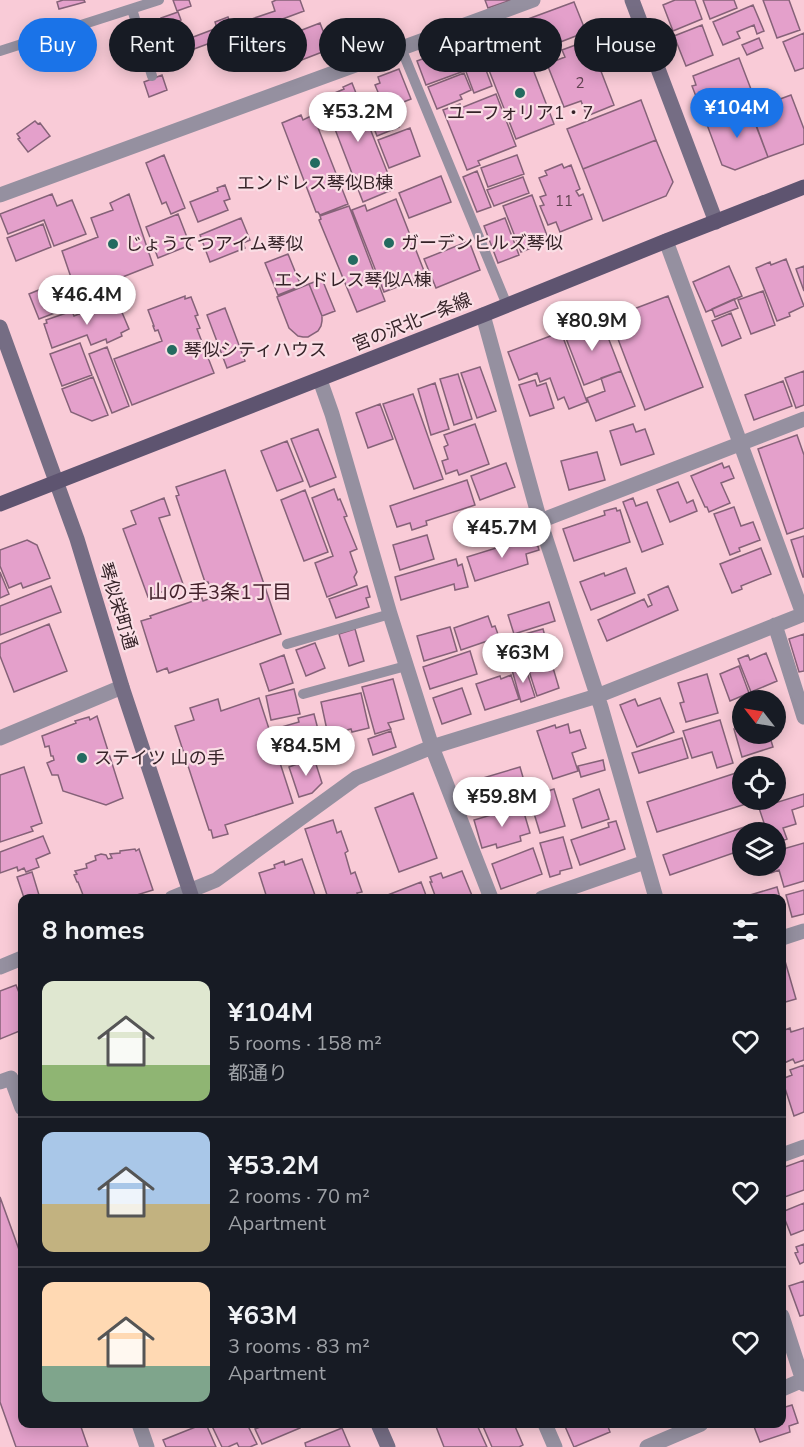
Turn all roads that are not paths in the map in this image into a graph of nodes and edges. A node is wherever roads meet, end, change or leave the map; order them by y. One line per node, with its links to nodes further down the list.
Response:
1 (159, 0): 4 (lane)
2 (533, 0): 5 (street)
3 (634, 0): 12 (street)
4 (132, 9): 6 (lane); 9 (lane)
5 (406, 46)
6 (0, 51)
7 (406, 60): 14 (lane)
8 (336, 72): 11 (street)
9 (153, 75)
10 (804, 187): 12 (main road, 宮の沢北一条線)
11 (0, 195)
12 (716, 222): 13 (main road, 宮の沢北一条線)
13 (666, 241): 14 (main road, 宮の沢北一条線); 19 (street)
14 (507, 305): 15 (main road, 宮の沢北一条線)
15 (483, 315): 17 (main road, 宮の沢北一条線); 22 (street)
16 (0, 327): 20 (street, 琴似栄町通)
17 (320, 380): 20 (main road, 宮の沢北一条線); 23 (street)
18 (804, 419): 19 (street)
19 (741, 444): 22 (street); 24 (street)
20 (57, 482): 21 (main road, 宮の沢北一条線); 28 (street, 琴似栄町通)
21 (0, 504)
22 (540, 521): 30 (street)
23 (390, 614): 26 (lane); 27 (street)
24 (804, 614): 25 (street)
25 (775, 625): 30 (street); 31 (street)
26 (287, 644)
27 (406, 666): 29 (lane); 33 (street)
28 (122, 687): 32 (street); 35 (street, 琴似栄町通)
29 (303, 694)
30 (597, 696): 33 (street); 34 (street)
31 (804, 717)
32 (0, 738)
33 (432, 747): 36 (street); 37 (street)
34 (645, 862): 38 (street); 39 (street)
35 (191, 894)
36 (193, 894)
37 (489, 894)
38 (553, 894)
39 (655, 894)
40 (804, 931): 41 (street)
41 (786, 937)
42 (18, 960): 43 (street)
43 (0, 967)
44 (0, 1082): 45 (street)
45 (18, 1097)
46 (804, 1147): 47 (street)
47 (786, 1154)
48 (786, 1329): 49 (street)
49 (803, 1382): 50 (street)
50 (786, 1388)
51 (140, 1428): 55 (street)
52 (380, 1428): 56 (street)
53 (547, 1428): 57 (street)
54 (692, 1428): 58 (street)
55 (147, 1447)
56 (388, 1447)
57 (555, 1447)
58 (647, 1447)

